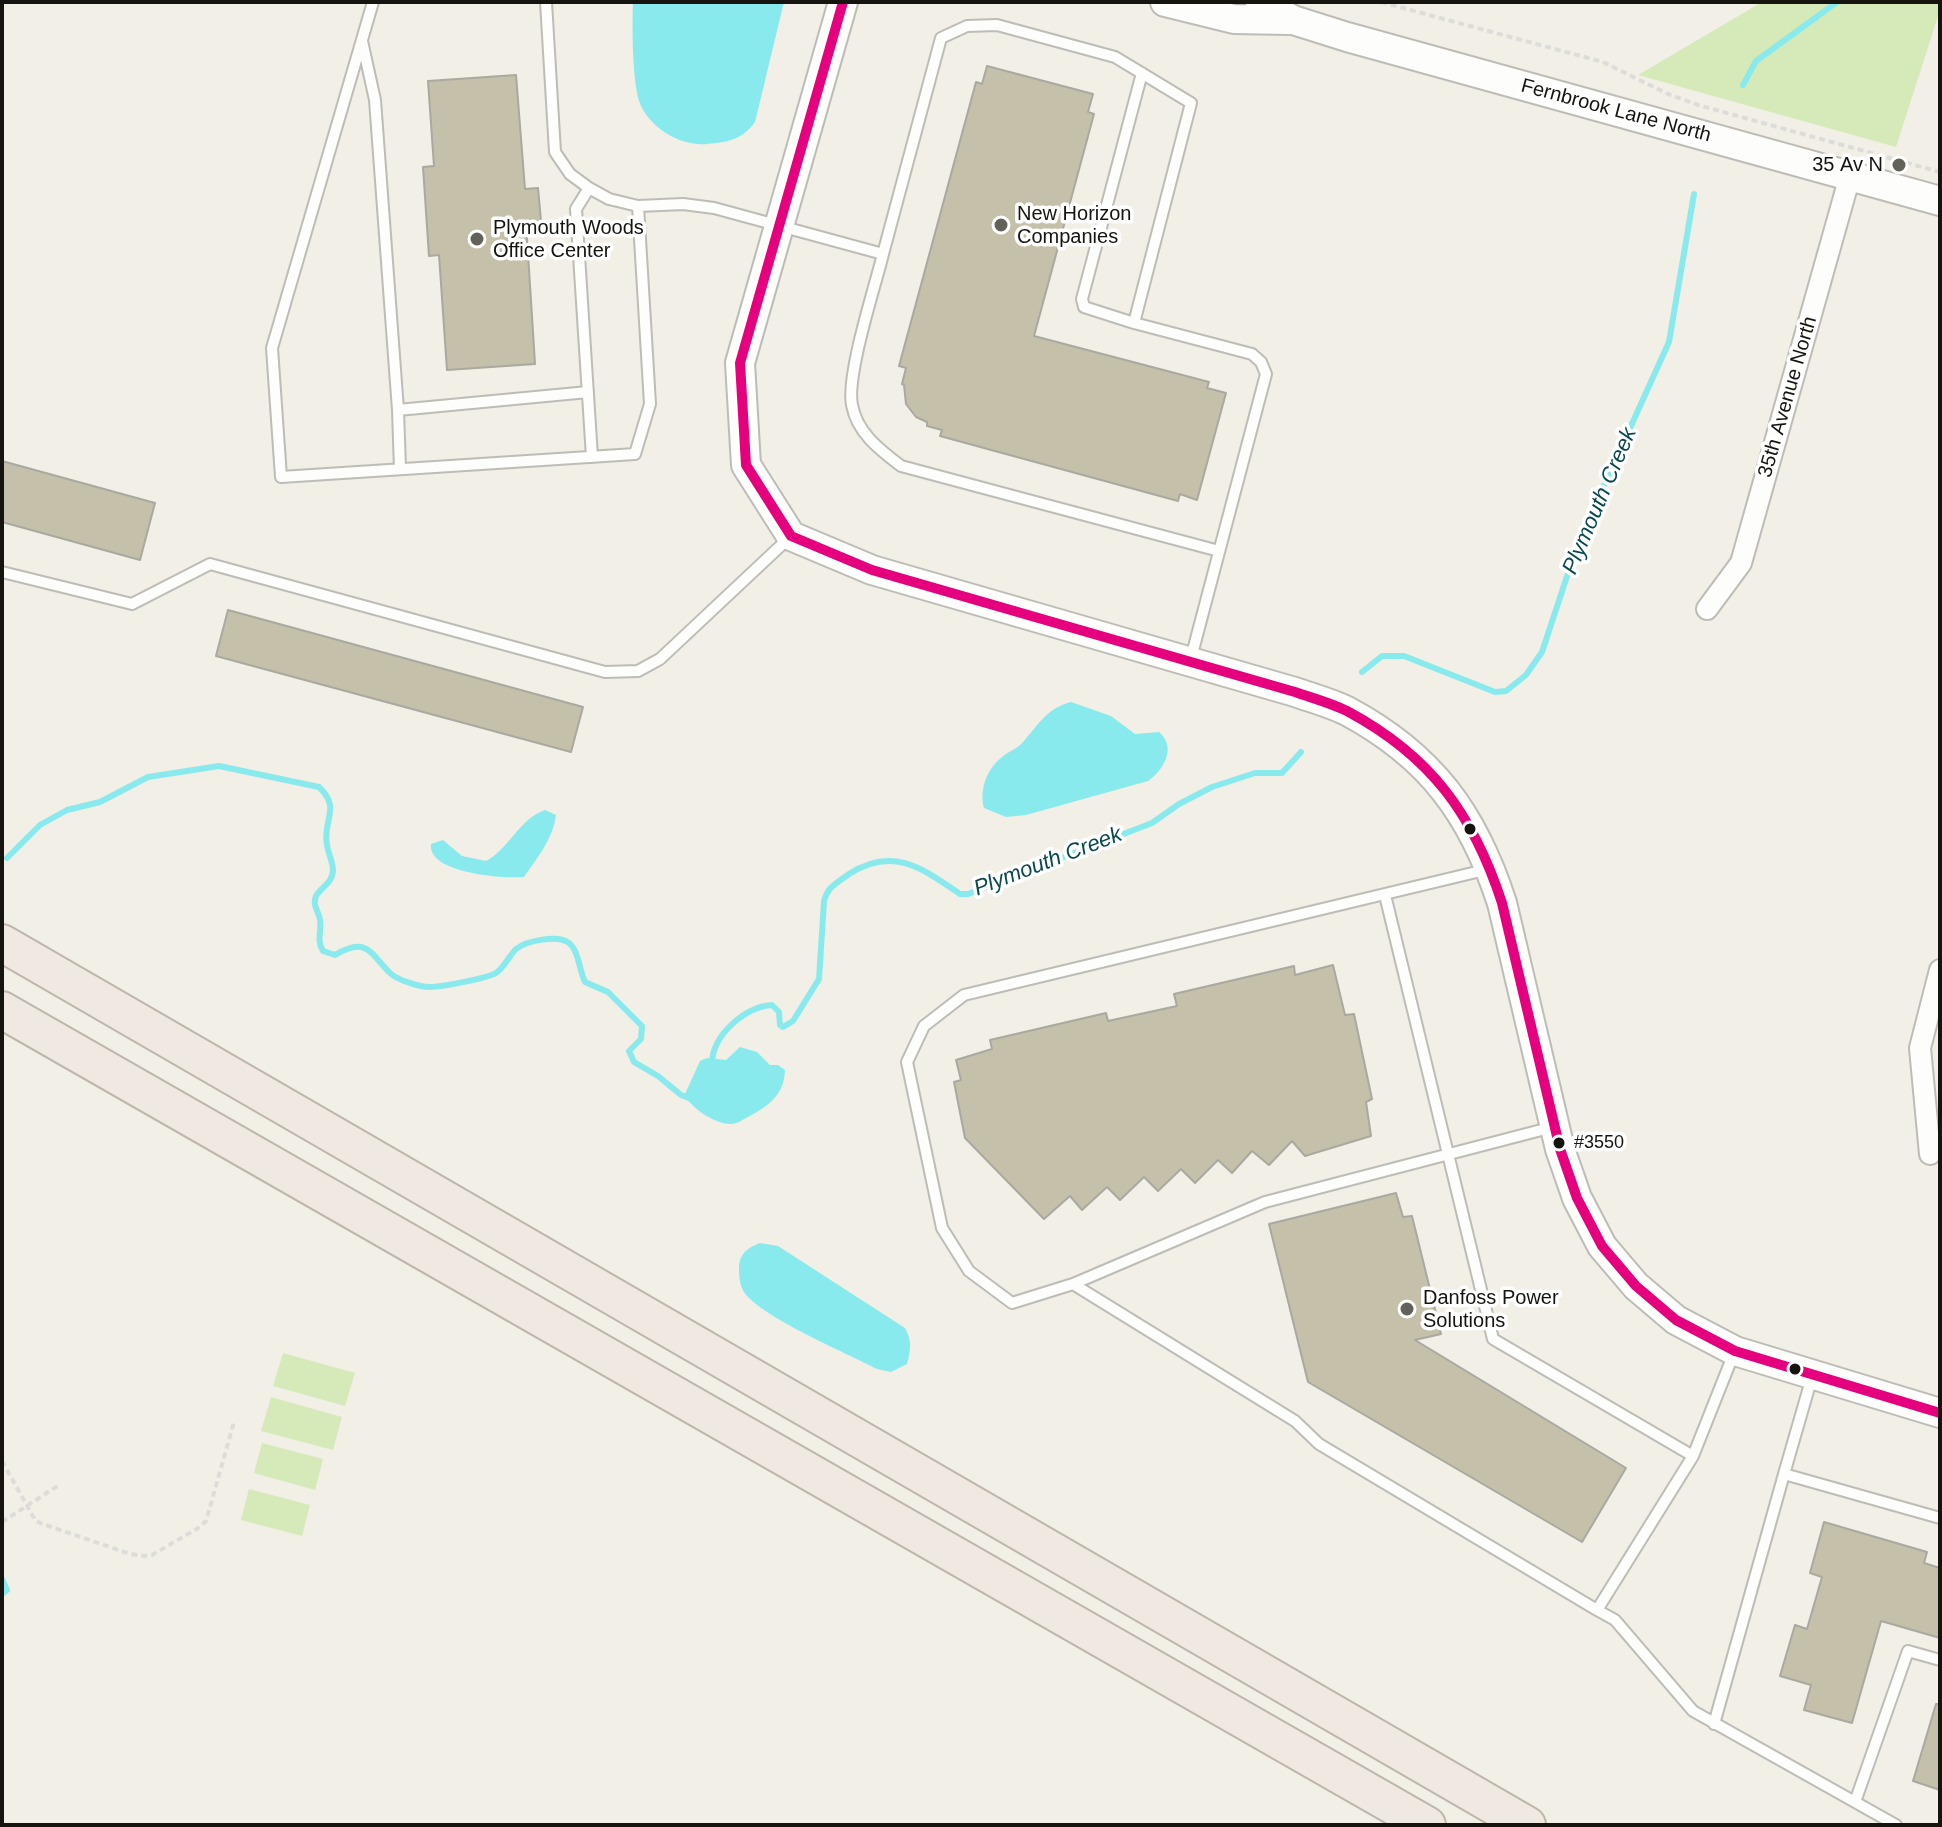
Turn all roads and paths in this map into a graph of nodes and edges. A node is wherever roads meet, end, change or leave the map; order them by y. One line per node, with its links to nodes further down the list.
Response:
1 (373, 2): 8 (lane)
2 (546, 2): 12 (lane)
3 (843, 2): 15 (street)
4 (1165, 2): 7 (street, Fernbrook Lane North)
5 (1260, 2): 7 (street, Fernbrook Lane North)
6 (1381, 2): 10 (path)
7 (1293, 20): 11 (street, Fernbrook Lane North)
8 (362, 40): 19 (lane); 21 (lane)
9 (1142, 73): 16 (lane); 17 (lane); 17 (lane)
10 (1940, 172)
11 (1850, 176): 13 (street, Fernbrook Lane North); 25 (street, 35th Avenue North)
12 (589, 188): 14 (lane); 18 (lane)
13 (1940, 201)
14 (638, 206): 15 (lane); 20 (lane)
15 (778, 226): 16 (lane); 22 (street)
16 (883, 254): 23 (lane)
17 (1134, 323): 23 (lane)
18 (588, 392): 19 (lane); 20 (lane)
19 (398, 410): 21 (lane)
20 (592, 457): 21 (lane)
21 (400, 469)
22 (791, 536): 24 (lane); 26 (street)
23 (1219, 551): 26 (lane)
24 (2, 572)
25 (1707, 609)
26 (1190, 661): 27 (street)
27 (1491, 868): 28 (lane); 32 (street)
28 (1385, 895): 33 (lane); 35 (lane)
29 (2, 943): 52 (highway)
30 (1940, 970): 34 (street)
31 (2, 1010): 51 (highway)
32 (1555, 1126): 33 (lane); 36 (street)
33 (1449, 1152): 35 (lane); 40 (lane)
34 (1930, 1154)
35 (1073, 1284): 47 (lane)
36 (1735, 1351): 37 (street); 40 (lane)
37 (1813, 1375): 38 (street); 42 (lane)
38 (1940, 1413)
39 (234, 1422): 44 (path)
40 (1693, 1456): 47 (lane)
41 (2, 1461): 44 (path)
42 (1784, 1474): 45 (lane); 49 (lane)
43 (59, 1485): 44 (path)
44 (28, 1505): 46 (path)
45 (1940, 1518)
46 (2, 1522)
47 (1597, 1610): 49 (lane)
48 (1940, 1660): 50 (lane)
49 (1714, 1724): 50 (lane)
50 (1855, 1802): 53 (lane)
51 (1427, 1825)
52 (1527, 1825)
53 (1896, 1825)

